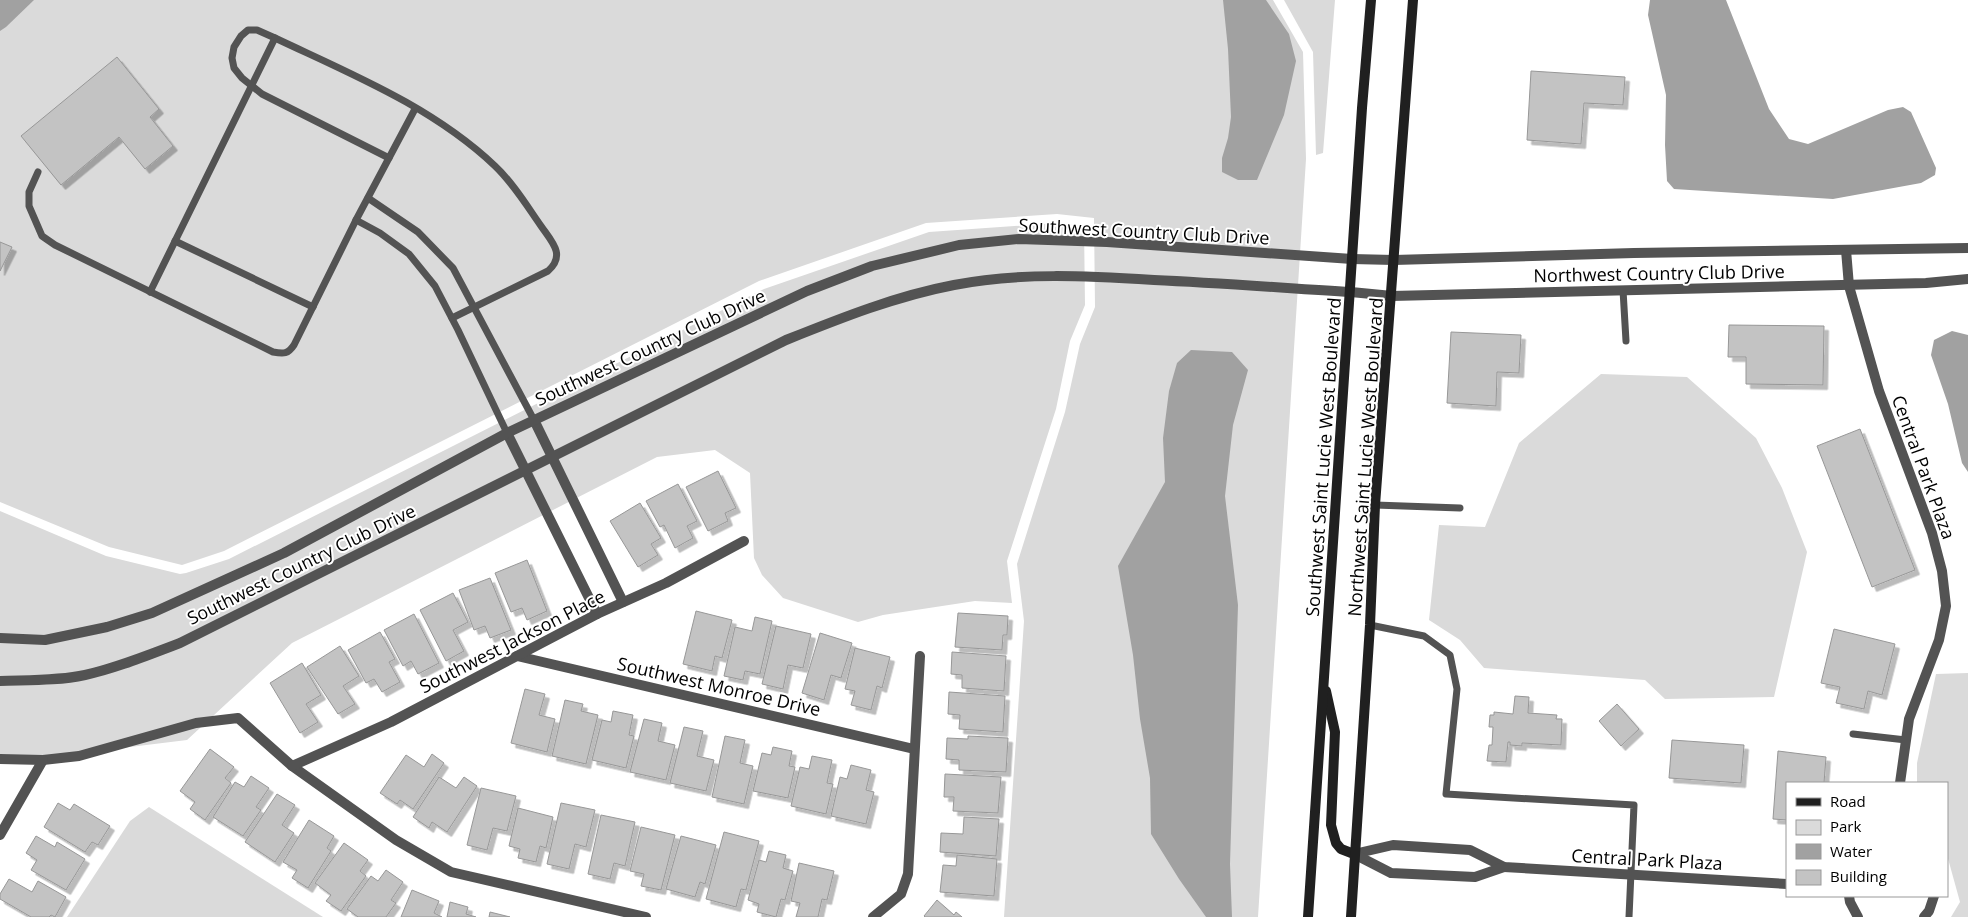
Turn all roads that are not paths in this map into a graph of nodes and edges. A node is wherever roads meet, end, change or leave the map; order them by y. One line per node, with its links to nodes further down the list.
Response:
1 (1371, 0): 13 (main road, Southwest Saint Lucie West Boulevard)
2 (1414, 0): 14 (main road, Northwest Saint Lucie West Boulevard)
3 (275, 38): 4 (lane); 4 (lane); 5 (lane)
4 (252, 85): 6 (lane); 10 (lane)
5 (415, 109): 6 (lane); 22 (lane)
6 (389, 158): 8 (lane)
7 (38, 172): 18 (lane)
8 (368, 198): 9 (lane); 22 (lane)
9 (356, 220): 21 (lane); 23 (lane)
10 (175, 241): 18 (lane); 21 (lane)
11 (1968, 248): 12 (street, Northwest Country Club Drive)
12 (1846, 250): 14 (street, Northwest Country Club Drive); 16 (street, Central Park Plaza)
13 (1352, 258): 14 (street, Northwest Country Club Drive); 19 (main road, Southwest Saint Lucie West Boulevard); 25 (street, Southwest Country Club Drive)
14 (1394, 260): 20 (main road, Northwest Saint Lucie West Boulevard)
15 (1968, 279): 16 (street, Northwest Country Club Drive)
16 (1849, 286): 17 (street, Northwest Country Club Drive); 41 (street, Central Park Plaza)
17 (1623, 290): 20 (street, Northwest Country Club Drive); 24 (lane)
18 (150, 292): 21 (lane)
19 (1350, 292): 20 (street, Northwest Country Club Drive); 27 (street, Southwest Country Club Drive); 39 (main road, Southwest Saint Lucie West Boulevard)
20 (1392, 296): 29 (main road, Northwest Saint Lucie West Boulevard)
21 (314, 306)
22 (474, 306): 23 (lane); 25 (lane)
23 (452, 318): 26 (lane)
24 (1626, 341)
25 (534, 420): 26 (street, Southwest Country Club Drive); 27 (street)
26 (507, 433): 28 (street); 35 (street, Southwest Country Club Drive)
27 (553, 458): 28 (street, Southwest Country Club Drive); 32 (street)
28 (526, 471): 33 (street); 38 (street, Southwest Country Club Drive)
29 (1375, 505): 30 (lane); 34 (main road, Northwest Saint Lucie West Boulevard)
30 (1460, 508)
31 (744, 541): 32 (street, Southwest Jackson Place)
32 (623, 602): 33 (street, Southwest Jackson Place)
33 (597, 614): 36 (street, Southwest Jackson Place)
34 (1370, 624): 48 (main road, Northwest Saint Lucie West Boulevard); 50 (lane)
35 (0, 638)
36 (517, 656): 42 (street, Southwest Monroe Drive); 45 (street, Southwest Jackson Place)
37 (920, 656): 42 (street)
38 (0, 680)
39 (1324, 680): 48 (main road); 56 (main road, Southwest Saint Lucie West Boulevard)
40 (1853, 734): 41 (lane)
41 (1906, 740): 46 (street, Central Park Plaza)
42 (914, 749): 55 (street)
43 (0, 760): 44 (street)
44 (43, 760): 45 (street); 47 (street)
45 (292, 766): 54 (street)
46 (1900, 782)
47 (0, 835)
48 (1354, 854): 49 (street, Central Park Plaza); 49 (street, Central Park Plaza); 57 (main road, Northwest Saint Lucie West Boulevard)
49 (1504, 867): 50 (street, Central Park Plaza)
50 (1631, 874): 51 (street, Central Park Plaza); 58 (lane)
51 (1786, 884)
52 (1849, 897): 59 (street)
53 (1934, 897): 60 (street)
54 (646, 917)
55 (873, 917)
56 (1308, 917)
57 (1351, 917)
58 (1629, 917)
59 (1858, 917)
60 (1924, 917)

